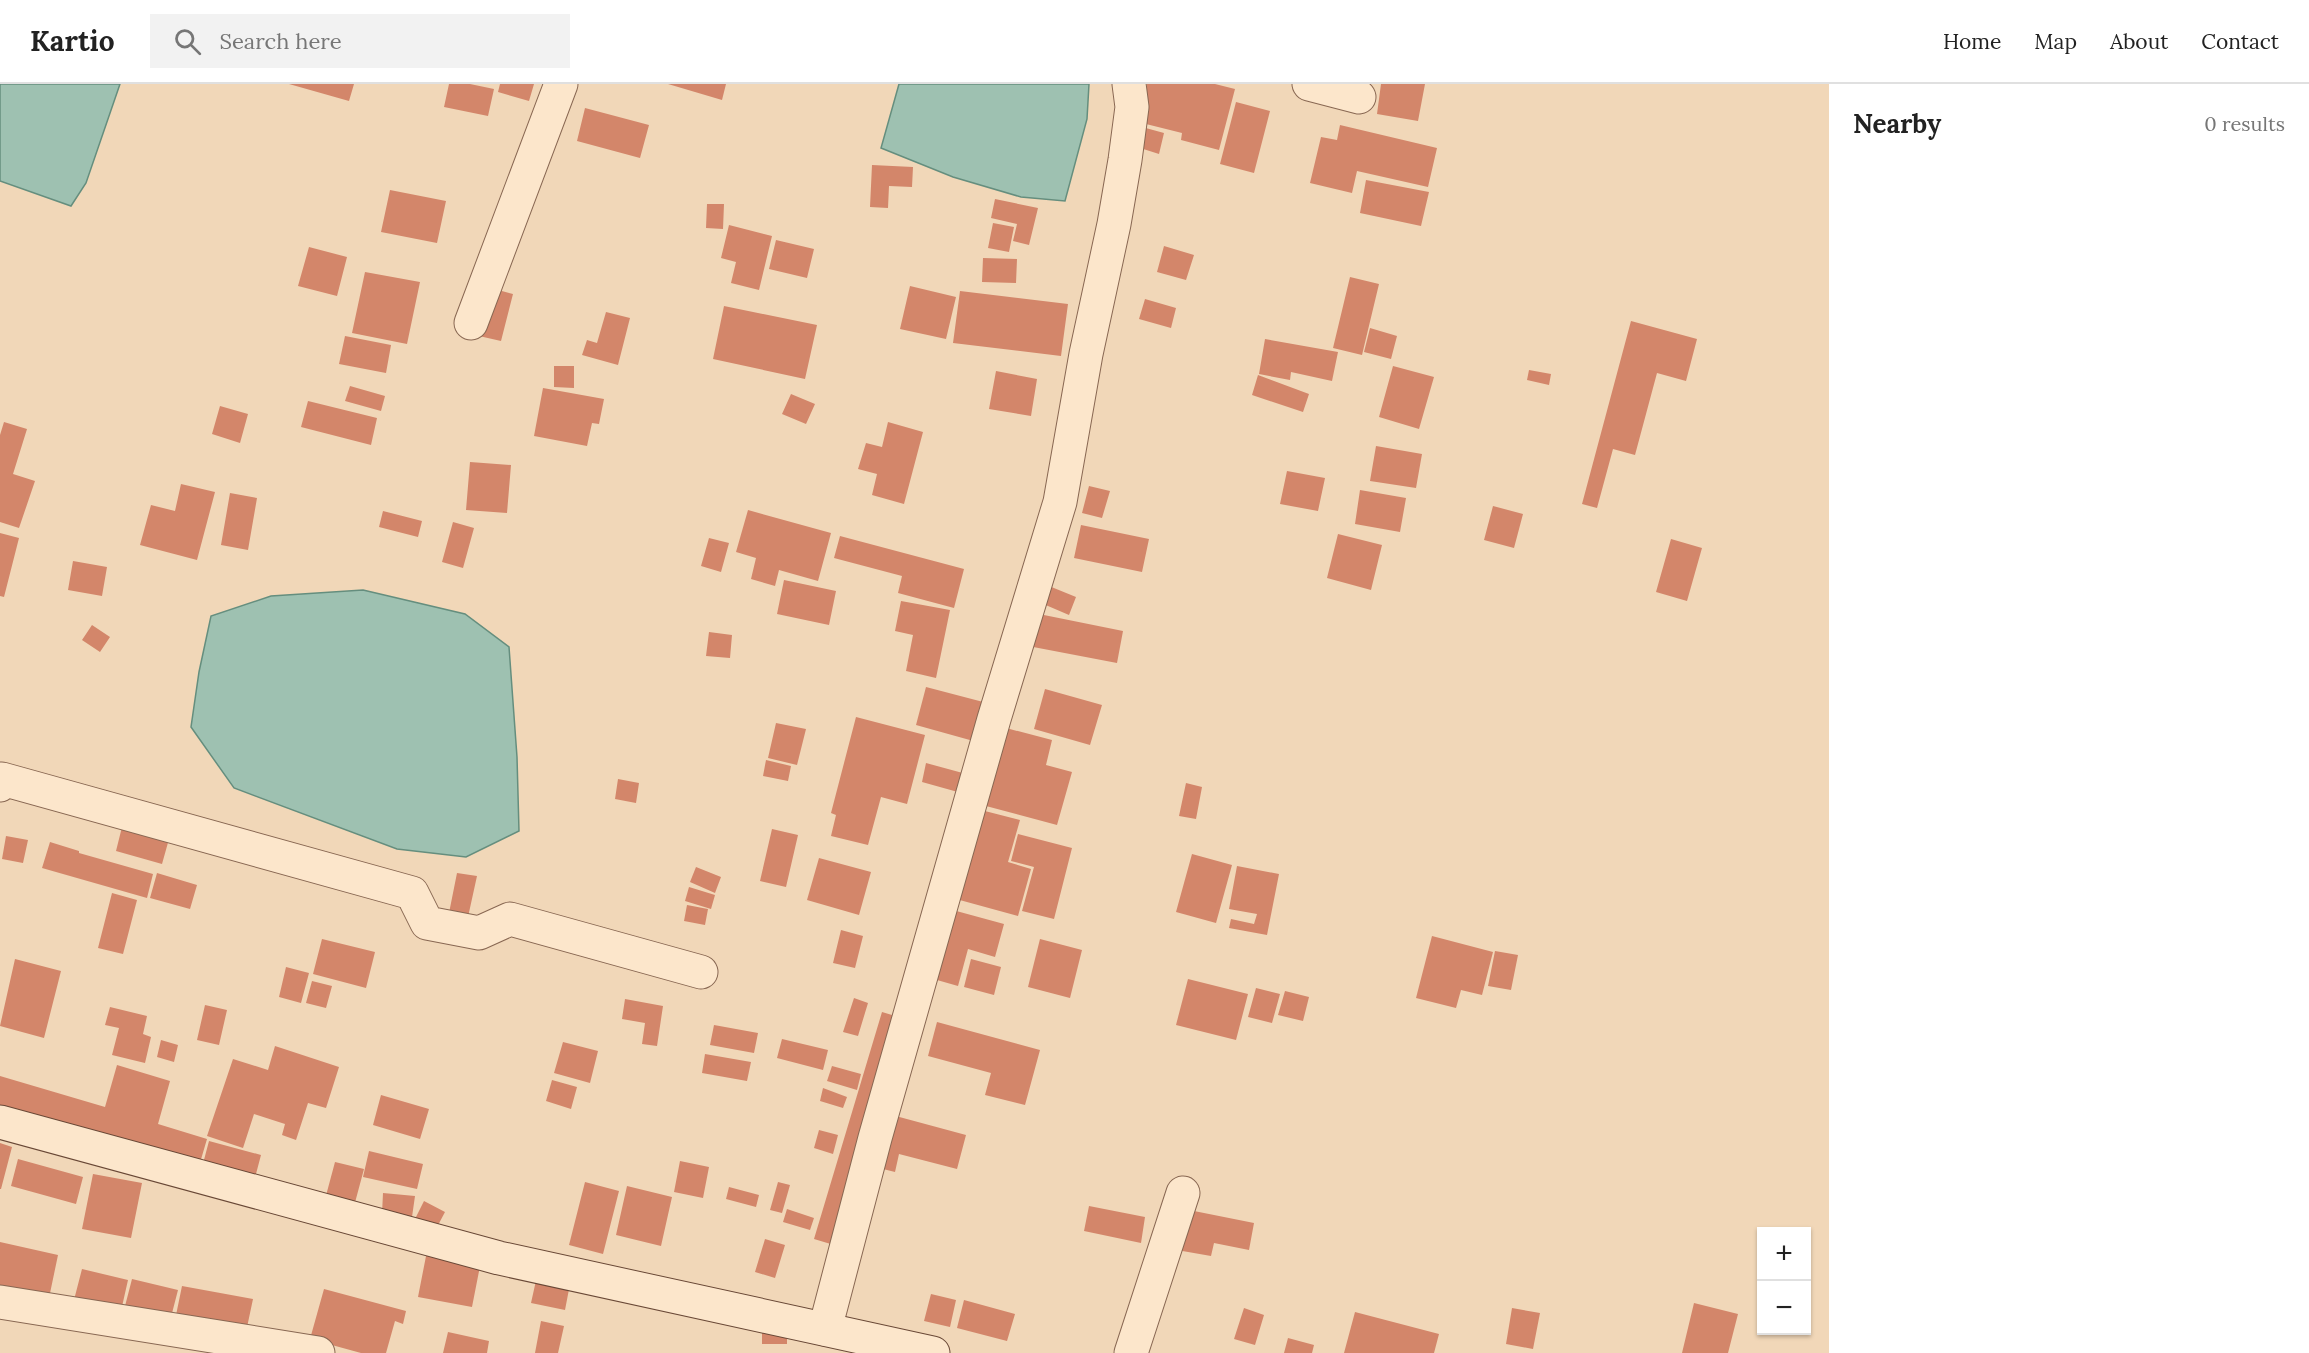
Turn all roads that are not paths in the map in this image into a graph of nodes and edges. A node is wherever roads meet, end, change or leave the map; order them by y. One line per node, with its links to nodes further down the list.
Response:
1 (561, 84): 5 (street)
2 (1129, 84): 11 (street)
3 (1310, 84): 4 (street)
4 (1359, 97)
5 (471, 323)
6 (0, 785): 7 (street)
7 (701, 972)
8 (0, 1122): 11 (street)
9 (1183, 1193): 14 (street)
10 (0, 1302): 12 (street)
11 (825, 1329): 13 (street)
12 (318, 1353)
13 (933, 1353)
14 (1131, 1353)

